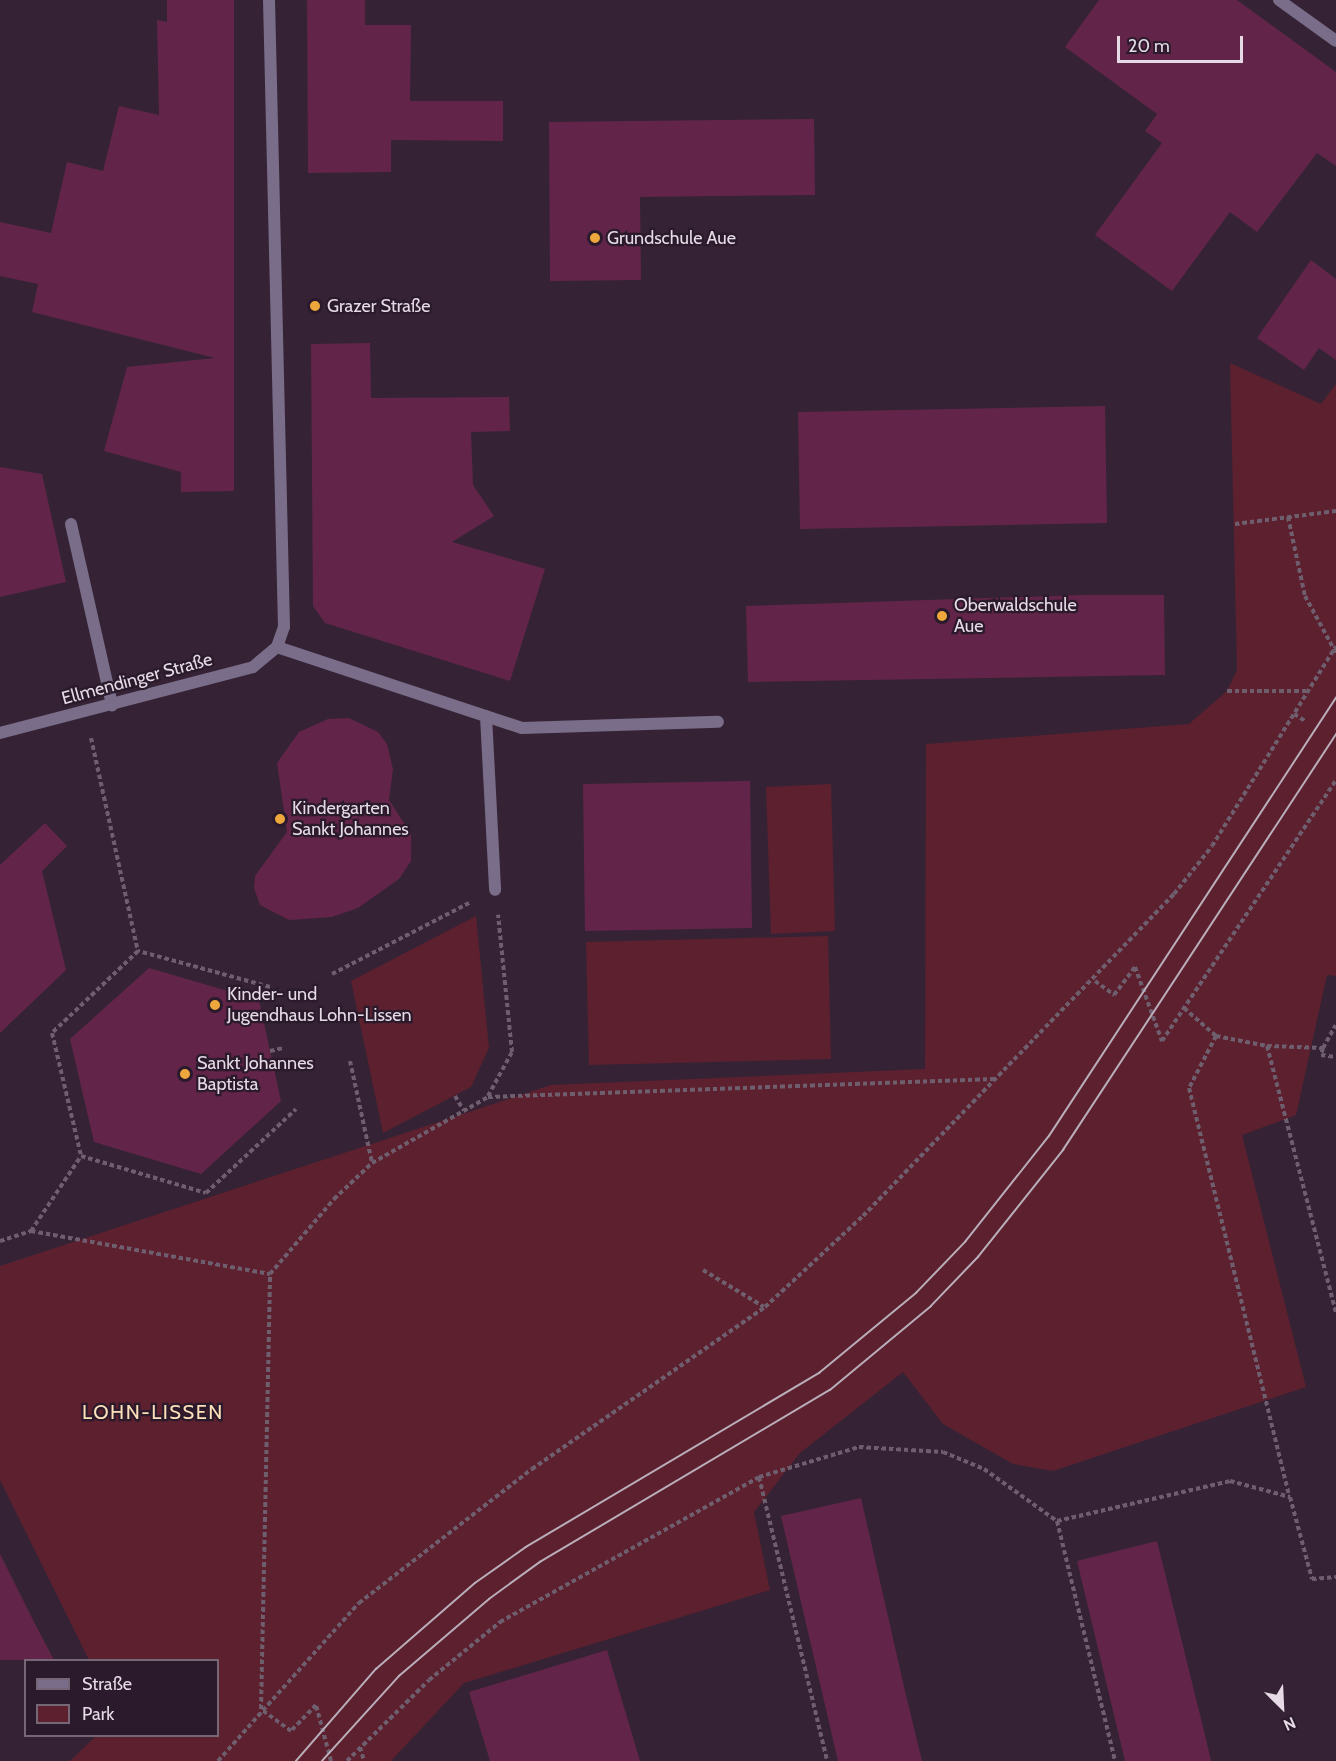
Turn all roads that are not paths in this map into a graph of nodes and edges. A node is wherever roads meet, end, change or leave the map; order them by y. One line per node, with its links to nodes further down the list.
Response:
1 (269, 0): 5 (street)
2 (1279, 0): 3 (street)
3 (1336, 41)
4 (71, 524): 6 (street)
5 (277, 647): 6 (street, Ellmendinger Straße); 7 (street)
6 (112, 705): 9 (street, Ellmendinger Straße)
7 (486, 716): 8 (street); 10 (street)
8 (718, 722)
9 (0, 733)
10 (495, 890)

